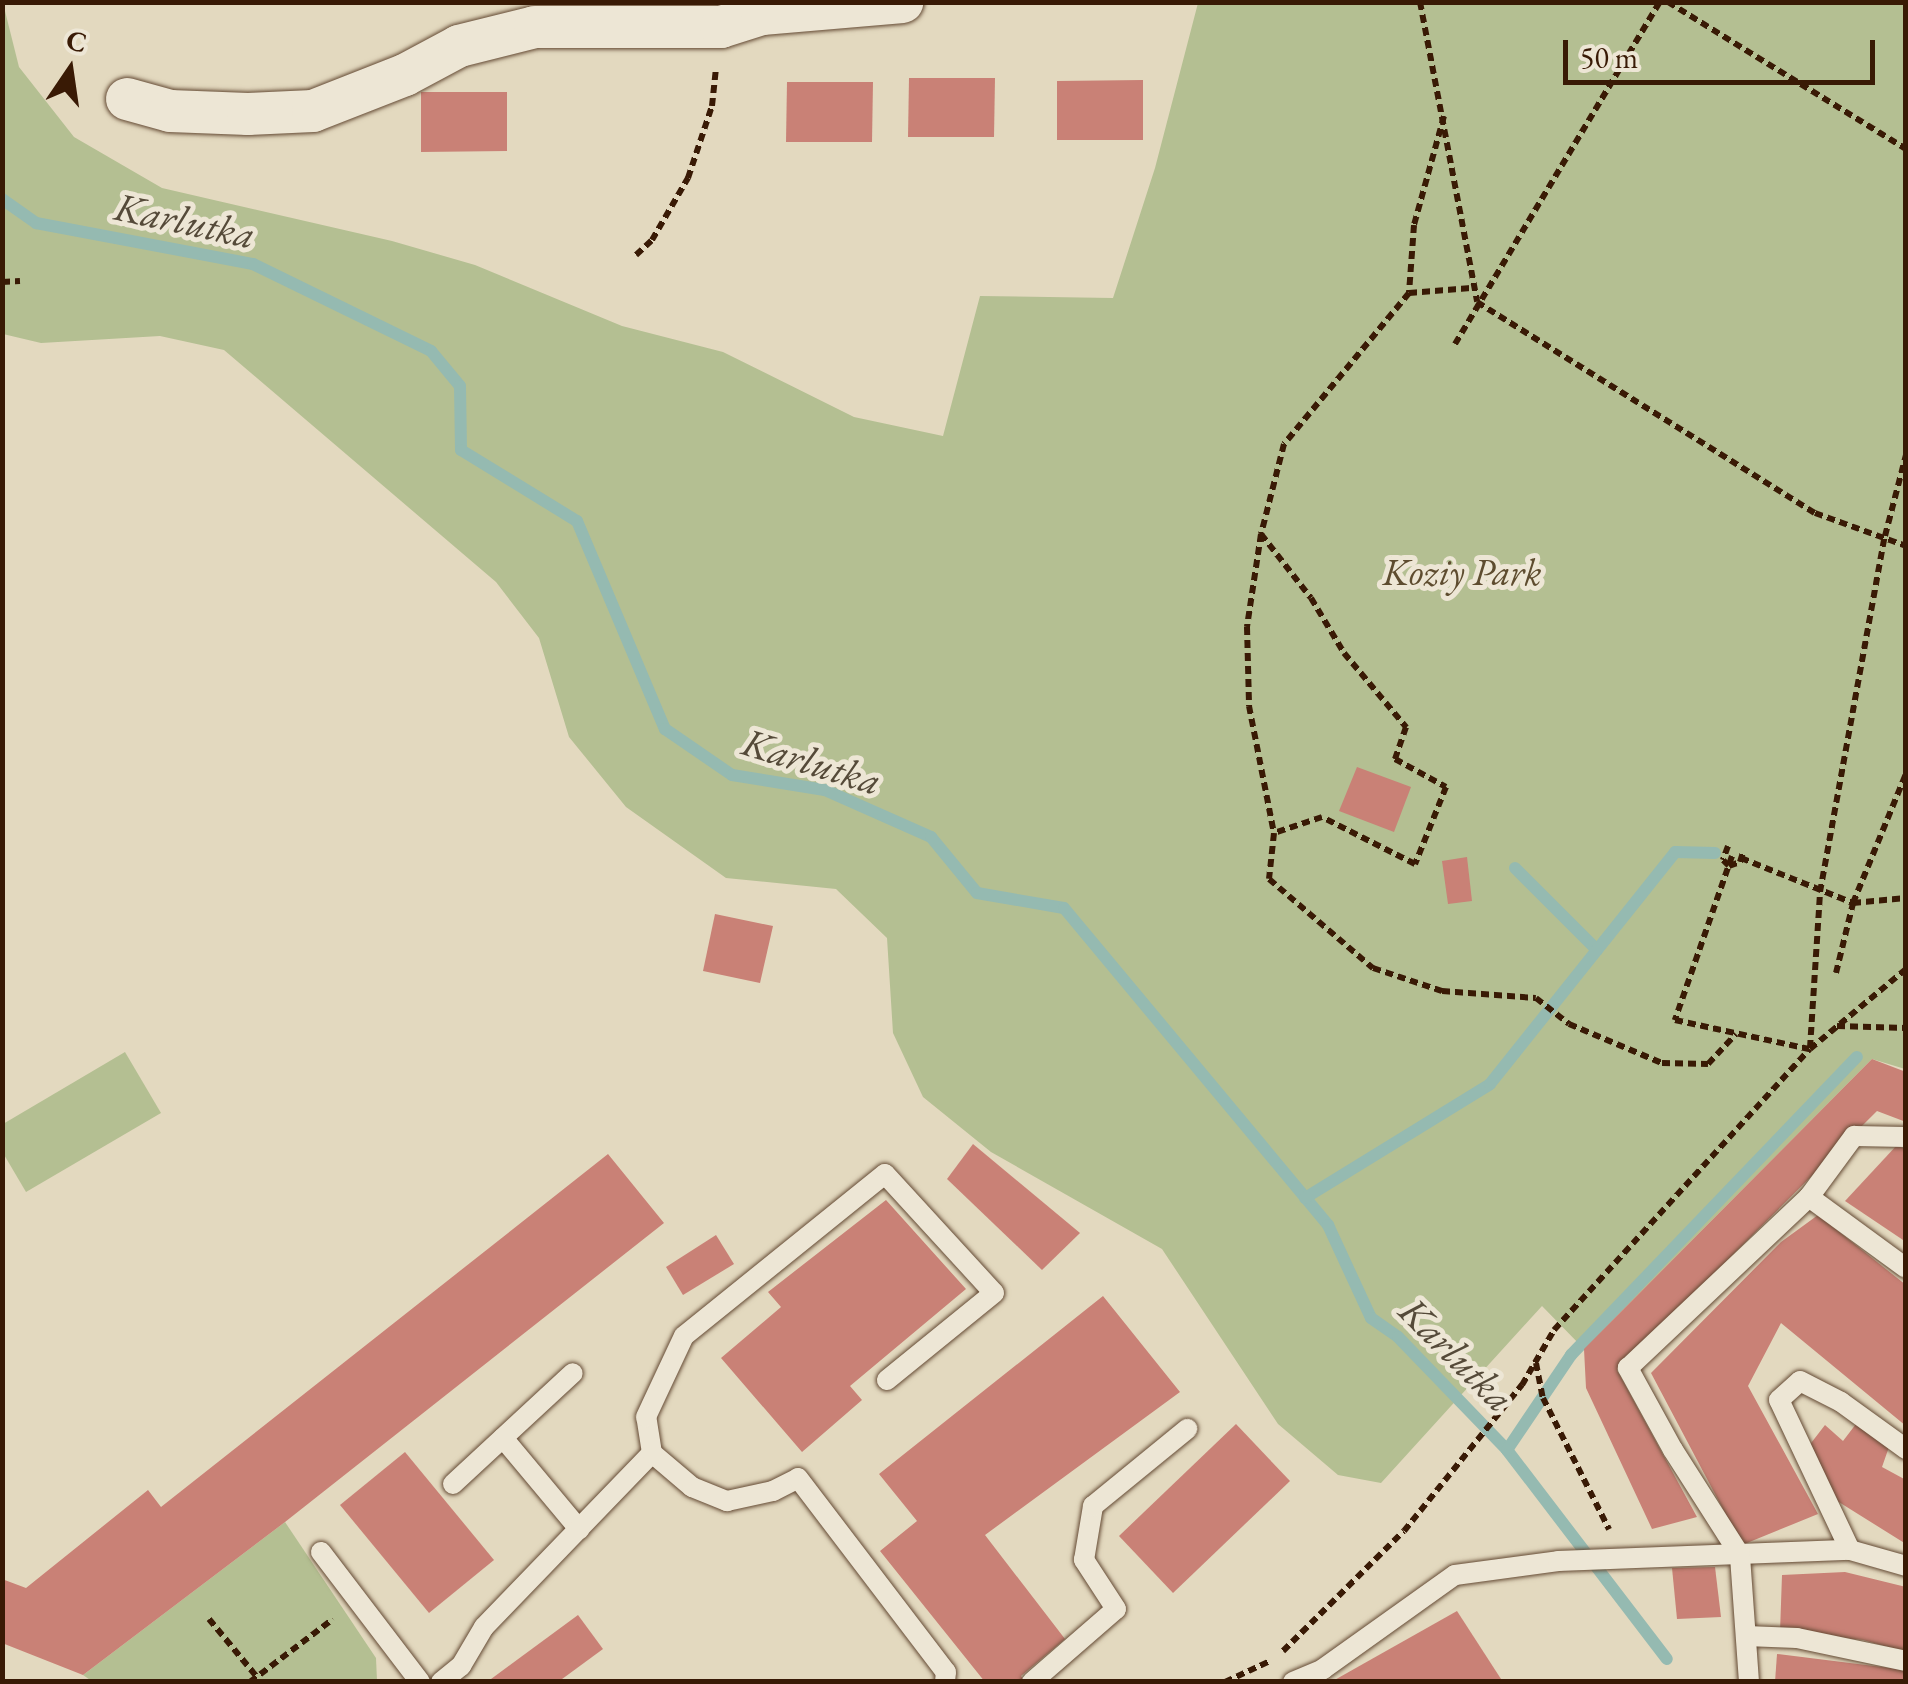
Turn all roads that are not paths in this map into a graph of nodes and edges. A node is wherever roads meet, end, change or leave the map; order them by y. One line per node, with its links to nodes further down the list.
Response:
1 (902, 2): 2 (street)
2 (529, 15): 3 (street)
3 (127, 100)
4 (1906, 1137): 5 (lane)
5 (1809, 1197): 6 (lane); 17 (lane)
6 (1906, 1268)
7 (573, 1373): 10 (lane)
8 (887, 1380): 12 (lane)
9 (1187, 1429): 24 (lane)
10 (503, 1438): 13 (lane); 14 (lane)
11 (1906, 1449): 15 (lane)
12 (652, 1452): 14 (lane); 23 (lane)
13 (452, 1484)
14 (579, 1529): 22 (lane)
15 (1850, 1550): 17 (lane); 18 (lane)
16 (322, 1552): 21 (lane)
17 (1740, 1555): 19 (lane); 25 (lane)
18 (1906, 1566)
19 (1746, 1636): 20 (lane); 26 (lane)
20 (1906, 1661)
21 (420, 1682)
22 (441, 1682)
23 (945, 1682)
24 (1032, 1682)
25 (1293, 1682)
26 (1748, 1682)

